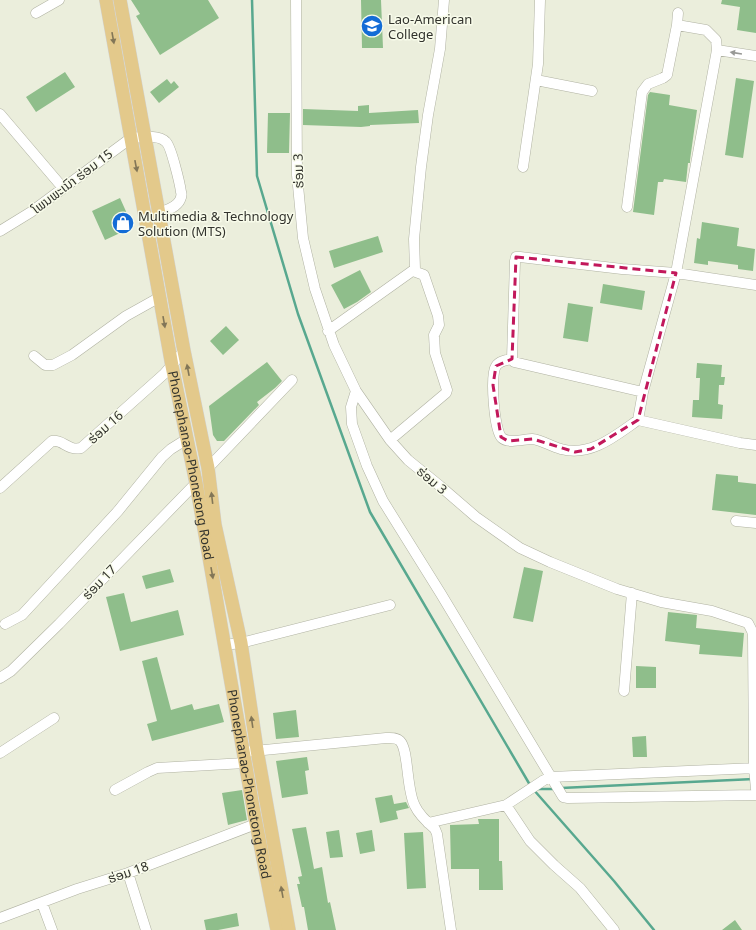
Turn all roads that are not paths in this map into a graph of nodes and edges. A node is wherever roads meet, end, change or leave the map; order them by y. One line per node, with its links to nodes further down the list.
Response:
1 (59, 0): 7 (street)
2 (106, 0): 16 (main road, Phonephanao-Phonetong Road, one-way to 16)
3 (120, 0): 15 (main road, Phonephanao-Phonetong Road)
4 (296, 0): 26 (street, ຮ່ອມ 3)
5 (444, 0): 22 (street)
6 (540, 0): 12 (street)
7 (36, 13)
8 (678, 13): 9 (street)
9 (677, 25): 10 (street); 19 (street)
10 (717, 50): 11 (street, one-way to 10); 23 (street)
11 (756, 56)
12 (536, 80): 13 (street); 17 (street)
13 (592, 91)
14 (0, 114): 18 (street)
15 (144, 136): 16 (street, ໂພນພະເນົາ ຮ່ອມ 15); 20 (main road, Phonephanao-Phonetong Road); 20 (street, ໂພນພະເນົາ ຮ່ອມ 15)
16 (131, 138): 18 (street, ໂພນພະເນົາ ຮ່ອມ 15); 25 (main road, Phonephanao-Phonetong Road, one-way to 25)
17 (524, 167)
18 (63, 188): 21 (street, ໂພນພະເນົາ ຮ່ອມ 15)
19 (627, 207)
20 (159, 213): 27 (main road, Phonephanao-Phonetong Road)
21 (0, 231)
22 (415, 269): 26 (street); 36 (street)
23 (676, 273): 24 (street); 29 (street); 33 (street)
24 (756, 285)
25 (160, 297): 28 (street); 30 (main road, Phonephanao-Phonetong Road, one-way to 30)
26 (328, 331): 32 (street, ຮ່ອມ 3)
27 (184, 351): 30 (street, ຮ່ອມ 16); 38 (main road, Phonephanao-Phonetong Road, one-way to 27)
28 (34, 356)
29 (512, 360): 33 (street); 34 (street)
30 (172, 366): 35 (main road, Phonephanao-Phonetong Road); 40 (street, ຮ່ອມ 16)
31 (292, 380): 38 (street)
32 (356, 391): 36 (street, ຮ່ອມ 3); 56 (street)
33 (643, 392): 34 (street)
34 (638, 420): 37 (street)
35 (187, 439): 39 (main road, Phonephanao-Phonetong Road); 46 (street)
36 (390, 440): 44 (street, ຮ່ອມ 3)
37 (756, 445)
38 (208, 468): 43 (main road, Phonephanao-Phonetong Road, one-way to 38)
39 (196, 483): 43 (main road, Phonephanao-Phonetong Road); 49 (street, ຮ່ອມ 17)
40 (0, 488)
41 (736, 521): 42 (street)
42 (756, 523)
43 (209, 526): 47 (main road, Phonephanao-Phonetong Road); 48 (main road, Phonephanao-Phonetong Road, one-way to 48)
44 (632, 593): 50 (street); 55 (street, ຮ່ອມ 3)
45 (390, 605): 47 (street)
46 (5, 624)
47 (241, 643): 48 (street); 52 (main road, Phonephanao-Phonetong Road, one-way to 47)
48 (224, 645): 54 (main road, Phonephanao-Phonetong Road)
49 (0, 678)
50 (624, 690)
51 (54, 718): 53 (street)
52 (257, 750): 54 (street); 61 (street); 69 (main road, Phonephanao-Phonetong Road, one-way to 52)
53 (0, 752)
54 (244, 757): 58 (street); 62 (main road, Phonephanao-Phonetong Road)
55 (755, 770): 56 (street); 57 (street, ຮ່ອມ 3)
56 (550, 780): 59 (street); 60 (street)
57 (756, 789)
58 (115, 790)
59 (756, 795)
60 (508, 803): 61 (street); 71 (street)
61 (428, 823): 70 (street)
62 (256, 824): 63 (street, ຮ່ອມ 18); 68 (main road, Phonephanao-Phonetong Road)
63 (128, 873): 64 (street, ຮ່ອມ 18); 67 (street)
64 (42, 902): 65 (street, ຮ່ອມ 18); 66 (street)
65 (0, 918)
66 (52, 930)
67 (146, 930)
68 (277, 930)
69 (289, 930)
70 (452, 930)
71 (614, 930)

